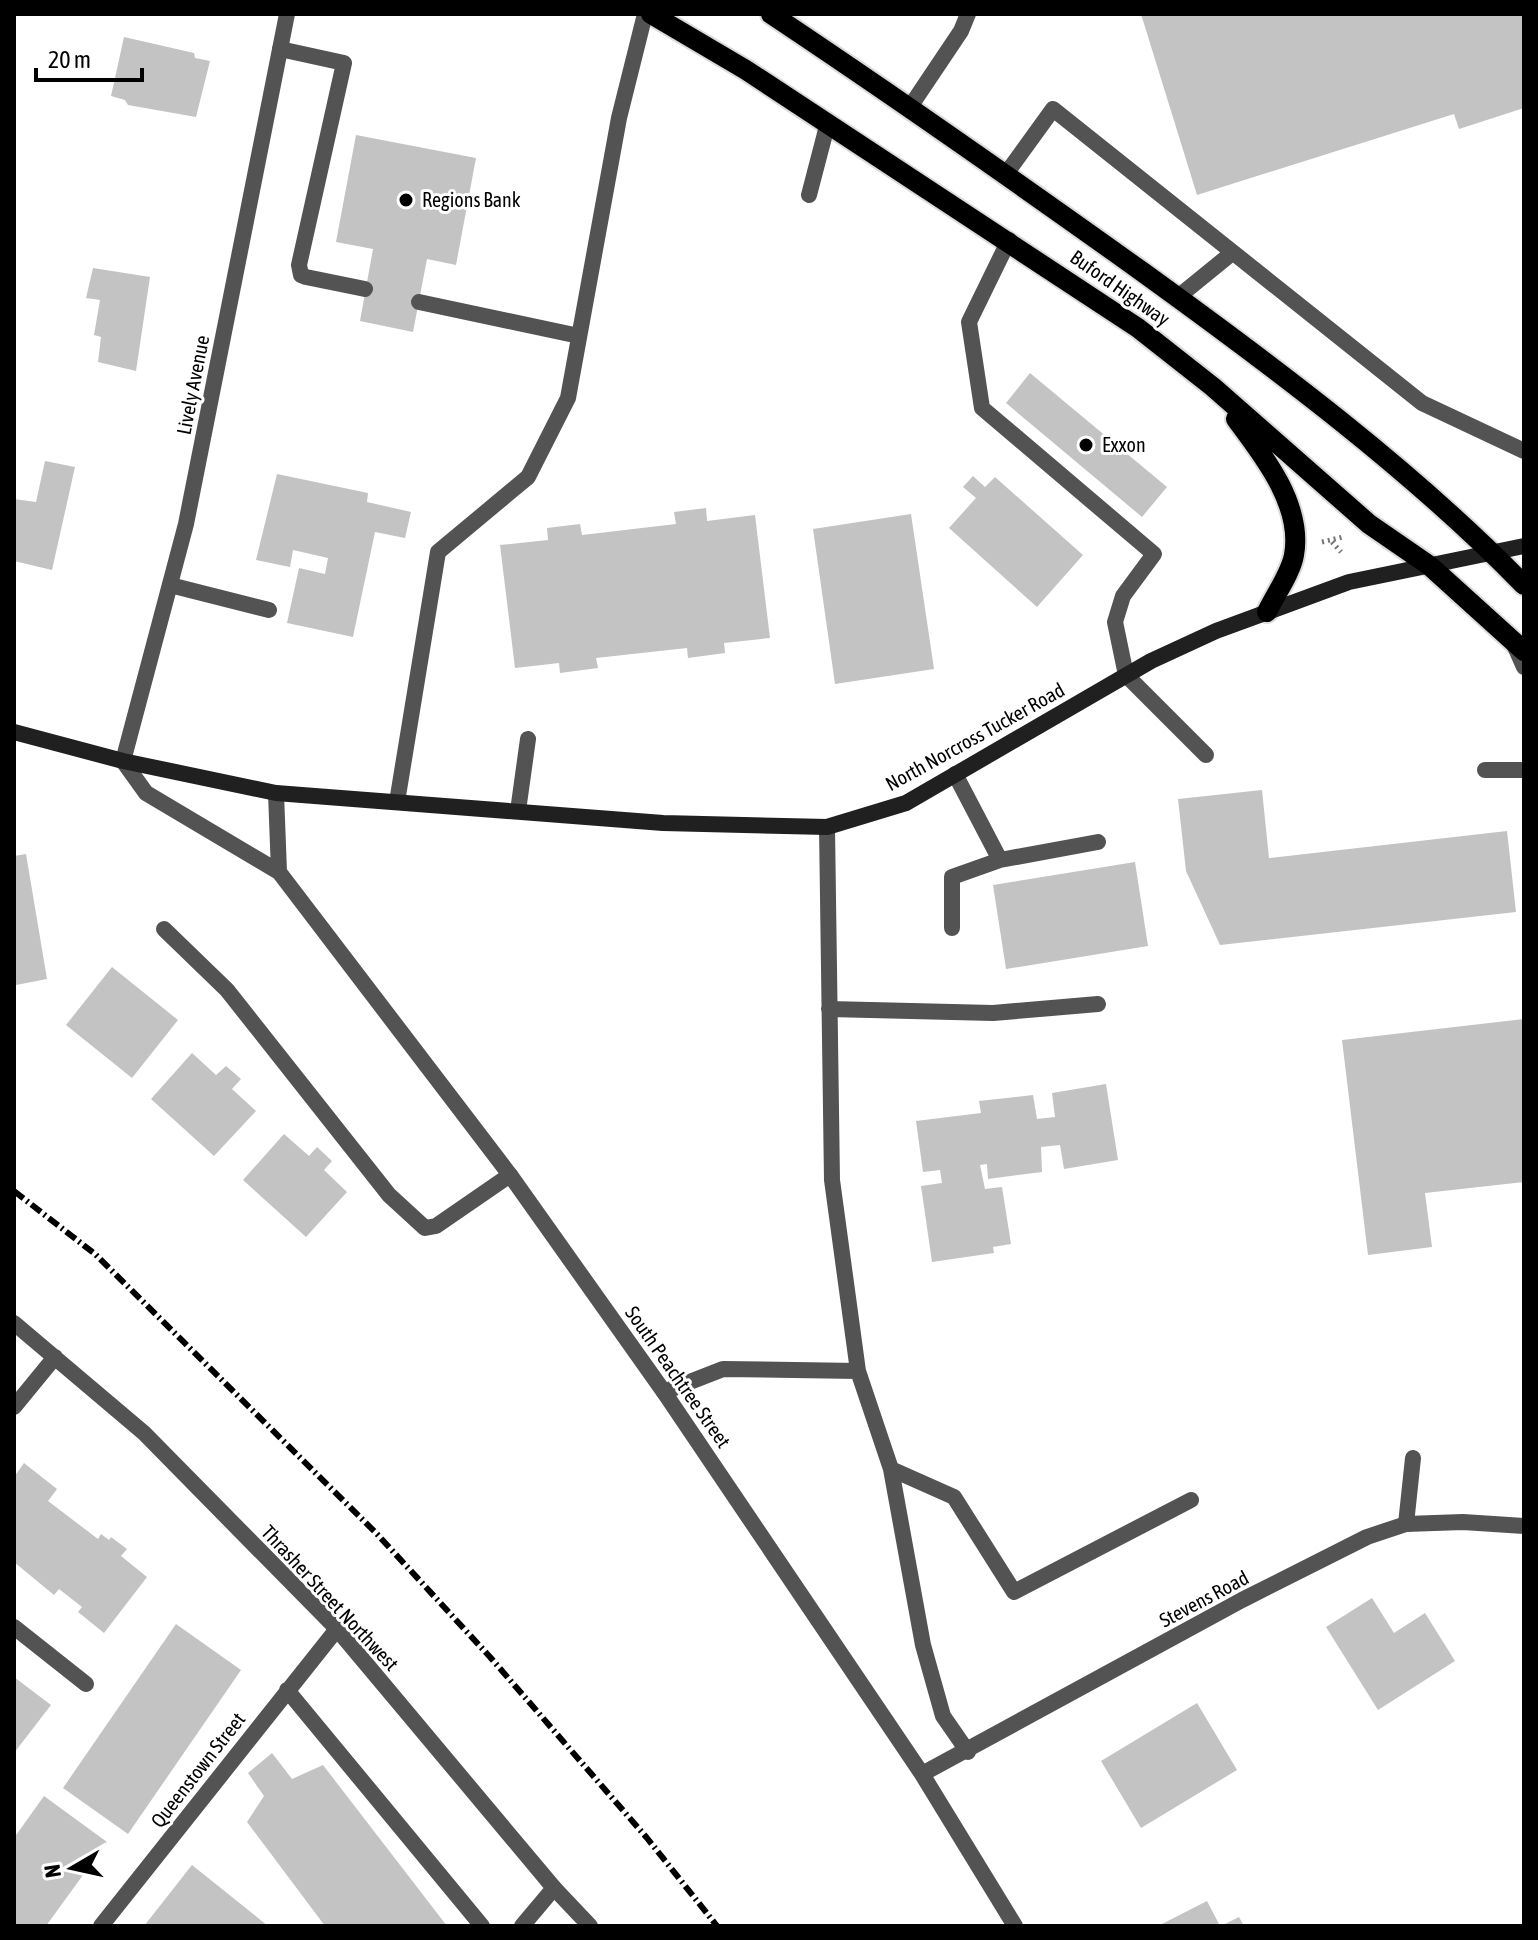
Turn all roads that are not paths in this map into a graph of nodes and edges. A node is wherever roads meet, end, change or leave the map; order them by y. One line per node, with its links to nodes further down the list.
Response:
1 (287, 14): 5 (street, Lively Avenue)
2 (648, 14): 7 (main road, Buford Highway); 15 (street)
3 (771, 14): 6 (main road, Buford Highway)
4 (968, 14): 6 (street)
5 (280, 49): 12 (street); 21 (street, Lively Avenue)
6 (910, 107): 8 (main road, Buford Highway)
7 (827, 126): 9 (street); 10 (main road, Buford Highway)
8 (1006, 174): 11 (street); 13 (main road, Buford Highway)
9 (809, 195)
10 (1009, 240): 16 (main road, Buford Highway); 27 (street)
11 (1232, 253): 13 (street); 17 (street)
12 (365, 289)
13 (1178, 297): 19 (main road, Buford Highway)
14 (419, 302): 15 (street)
15 (579, 336): 36 (street)
16 (1213, 387): 20 (main road, Buford Highway); 24 (main road)
17 (1524, 451)
18 (1524, 546): 19 (street, North Norcross Tucker Road)
19 (1493, 554): 20 (street, North Norcross Tucker Road); 22 (main road, Buford Highway)
20 (1430, 566): 24 (street, North Norcross Tucker Road); 25 (main road, Buford Highway)
21 (170, 585): 23 (street); 31 (street, Lively Avenue)
22 (1524, 585)
23 (269, 610)
24 (1267, 612): 27 (street, North Norcross Tucker Road)
25 (1518, 645): 26 (street)
26 (1524, 667)
27 (1126, 675): 30 (street); 34 (street, North Norcross Tucker Road)
28 (14, 732): 31 (street)
29 (528, 739): 37 (street)
30 (1206, 755)
31 (123, 761): 35 (street); 41 (street, South Peachtree Street)
32 (1485, 770): 33 (street)
33 (1524, 770)
34 (955, 774): 38 (street, North Norcross Tucker Road); 40 (street)
35 (276, 793): 36 (street, North Norcross Tucker Road); 41 (street)
36 (397, 802): 37 (street, North Norcross Tucker Road)
37 (518, 811): 38 (street, North Norcross Tucker Road)
38 (827, 827): 45 (street)
39 (1098, 842): 40 (street)
40 (1000, 860): 42 (street)
41 (279, 872): 46 (street, South Peachtree Street)
42 (952, 928)
43 (164, 929): 46 (street)
44 (1098, 1004): 45 (street)
45 (829, 1009): 49 (street)
46 (510, 1175): 50 (street, South Peachtree Street)
47 (14, 1323): 48 (street, Thrasher Street Northwest)
48 (55, 1357): 51 (street); 58 (street, Thrasher Street Northwest)
49 (858, 1371): 50 (street); 53 (street)
50 (664, 1392): 62 (street, South Peachtree Street)
51 (14, 1407)
52 (1413, 1458): 55 (street)
53 (891, 1469): 54 (street); 61 (street)
54 (1191, 1500)
55 (1406, 1524): 56 (street, Stevens Road); 61 (street, Stevens Road)
56 (1524, 1526)
57 (14, 1627): 59 (street)
58 (333, 1636): 60 (street, Queenstown Street); 63 (street, Thrasher Street Northwest)
59 (86, 1684)
60 (287, 1690): 64 (street, Queenstown Street); 65 (street)
61 (968, 1752): 62 (street, Stevens Road)
62 (922, 1774): 68 (street, South Peachtree Street)
63 (554, 1888): 66 (street); 67 (street, Thrasher Street Northwest)
64 (101, 1926)
65 (482, 1926)
66 (522, 1926)
67 (590, 1926)
68 (1015, 1926)

